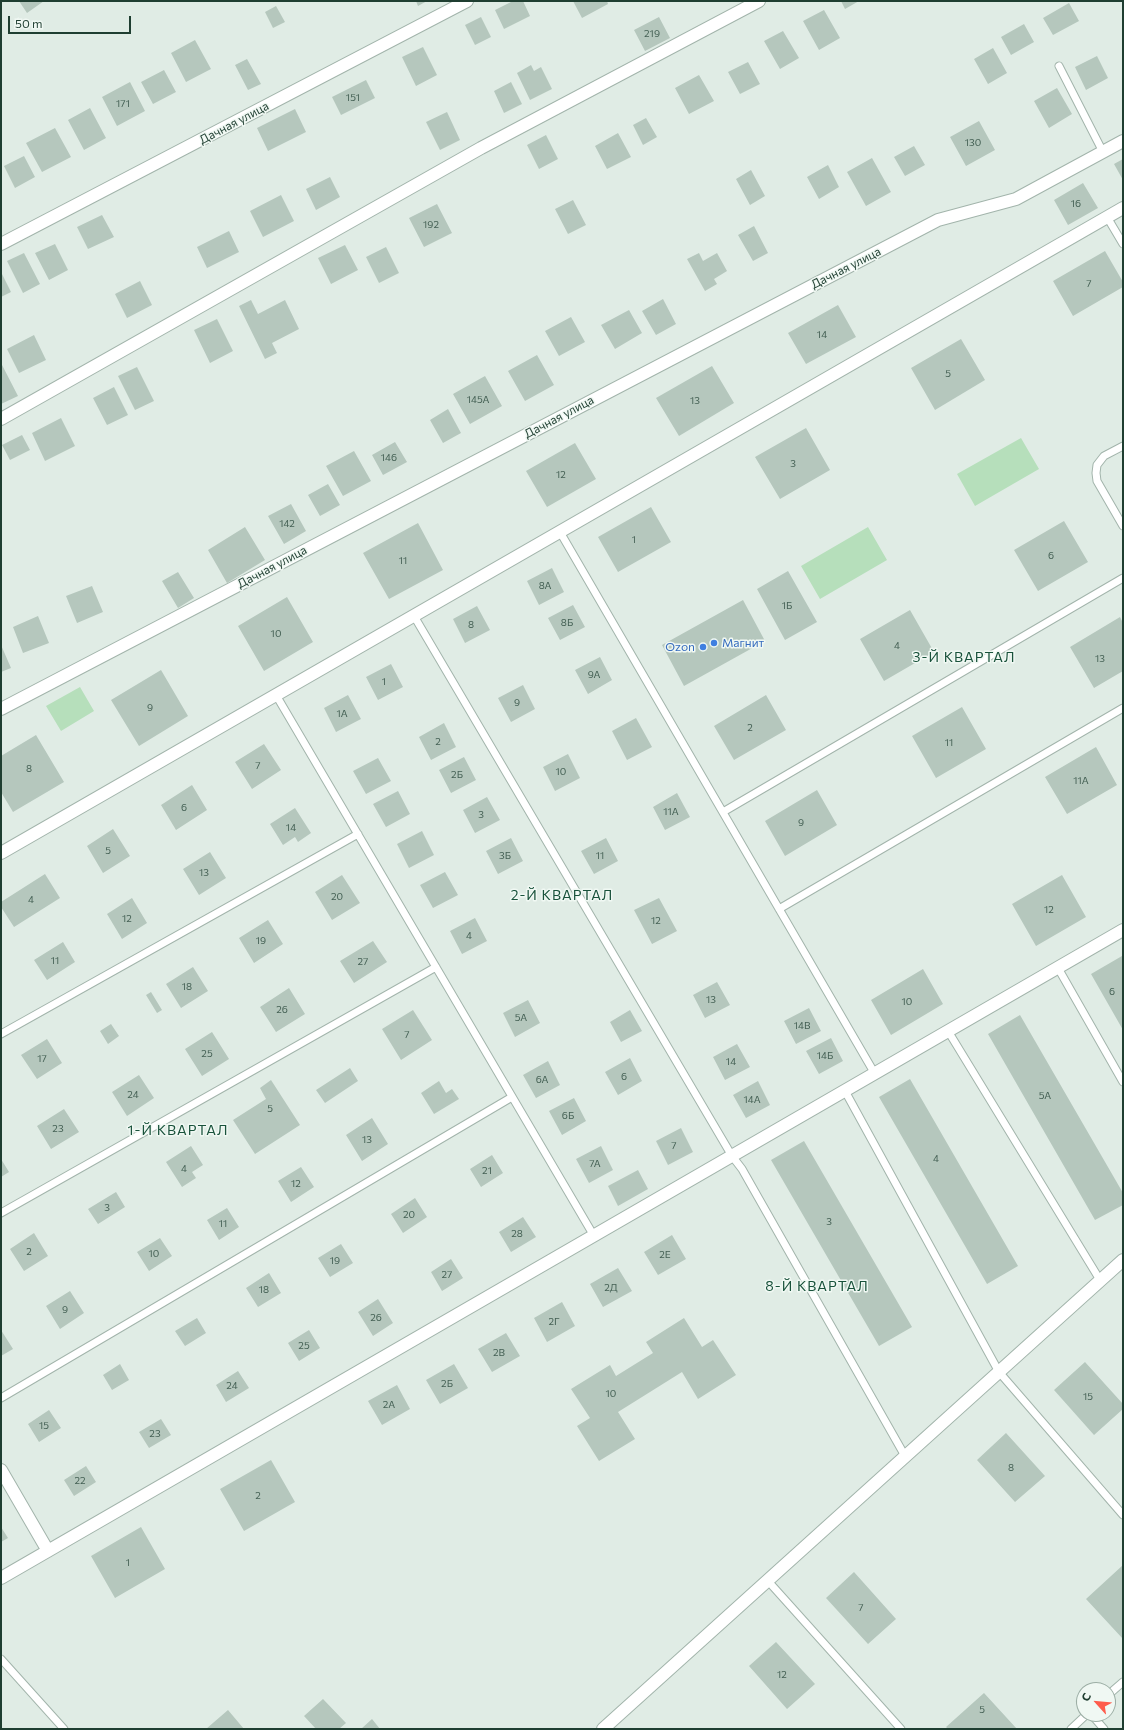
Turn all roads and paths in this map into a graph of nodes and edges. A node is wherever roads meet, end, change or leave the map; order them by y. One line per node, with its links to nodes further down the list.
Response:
1 (467, 1): 8 (street, Дачная улица)
2 (759, 1): 10 (street)
3 (1059, 66): 5 (lane)
4 (1123, 141): 5 (street, Дачная улица)
5 (1104, 152): 18 (street, Дачная улица)
6 (1123, 208): 7 (street)
7 (1107, 217): 9 (lane); 13 (street)
8 (1, 244)
9 (1123, 244)
10 (1, 419)
11 (1123, 446): 12 (lane)
12 (1123, 526)
13 (560, 532): 15 (street); 19 (lane)
14 (1123, 578): 19 (lane)
15 (414, 616): 16 (street); 32 (lane)
16 (276, 695): 20 (lane); 21 (street)
17 (1123, 708): 22 (lane)
18 (1, 709)
19 (723, 812): 22 (lane)
20 (358, 834): 24 (lane); 27 (lane)
21 (1, 854)
22 (779, 909): 28 (lane)
23 (1123, 930): 25 (street)
24 (436, 967): 31 (lane); 33 (lane)
25 (1058, 968): 26 (street); 29 (lane)
26 (948, 1031): 28 (street); 36 (lane)
27 (1, 1034)
28 (875, 1074): 30 (street)
29 (1123, 1082)
30 (845, 1091): 32 (street); 37 (lane)
31 (512, 1097): 34 (lane); 38 (lane)
32 (732, 1156): 34 (street); 39 (lane)
33 (1, 1213)
34 (594, 1236): 42 (street)
35 (1123, 1260): 36 (street)
36 (1100, 1280): 37 (street)
37 (999, 1372): 39 (street); 41 (lane)
38 (1, 1398)
39 (905, 1456): 44 (street)
40 (1, 1470): 42 (street)
41 (1123, 1515)
42 (48, 1551): 43 (street)
43 (1, 1578)
44 (768, 1581): 48 (street); 49 (lane)
45 (1, 1659): 47 (lane)
46 (1078, 1722): 50 (lane)
47 (64, 1729)
48 (603, 1729)
49 (901, 1729)
50 (1071, 1729)

